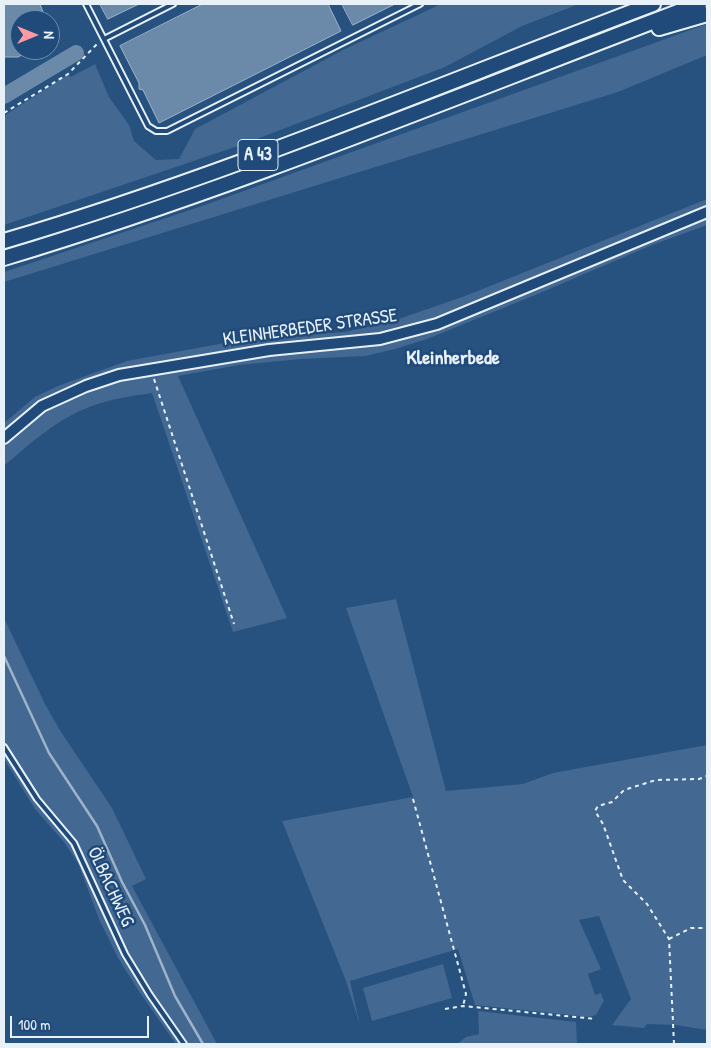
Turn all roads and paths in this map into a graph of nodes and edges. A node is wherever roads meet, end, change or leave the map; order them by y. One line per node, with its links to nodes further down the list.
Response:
1 (86, 4): 7 (lane)
2 (173, 4): 7 (lane)
3 (420, 4): 7 (lane)
4 (653, 4): 11 (highway, A 43)
5 (699, 4): 8 (highway, A 43)
6 (707, 14): 8 (highway)
7 (104, 39): 9 (path)
8 (550, 60): 12 (highway, A 43)
9 (4, 113)
10 (707, 212): 13 (street, KLEINHERBEDER STRASSE)
11 (4, 242)
12 (4, 258)
13 (152, 370): 14 (street, KLEINHERBEDER STRASSE); 15 (path)
14 (4, 438)
15 (234, 624)
16 (4, 746): 24 (lane, ÖLBACHWEG)
17 (707, 776): 20 (path)
18 (413, 799): 21 (path)
19 (707, 928): 20 (path)
20 (669, 939): 25 (path)
21 (463, 1006): 22 (path); 23 (path)
22 (445, 1009)
23 (596, 1018)
24 (184, 1044)
25 (674, 1044)

